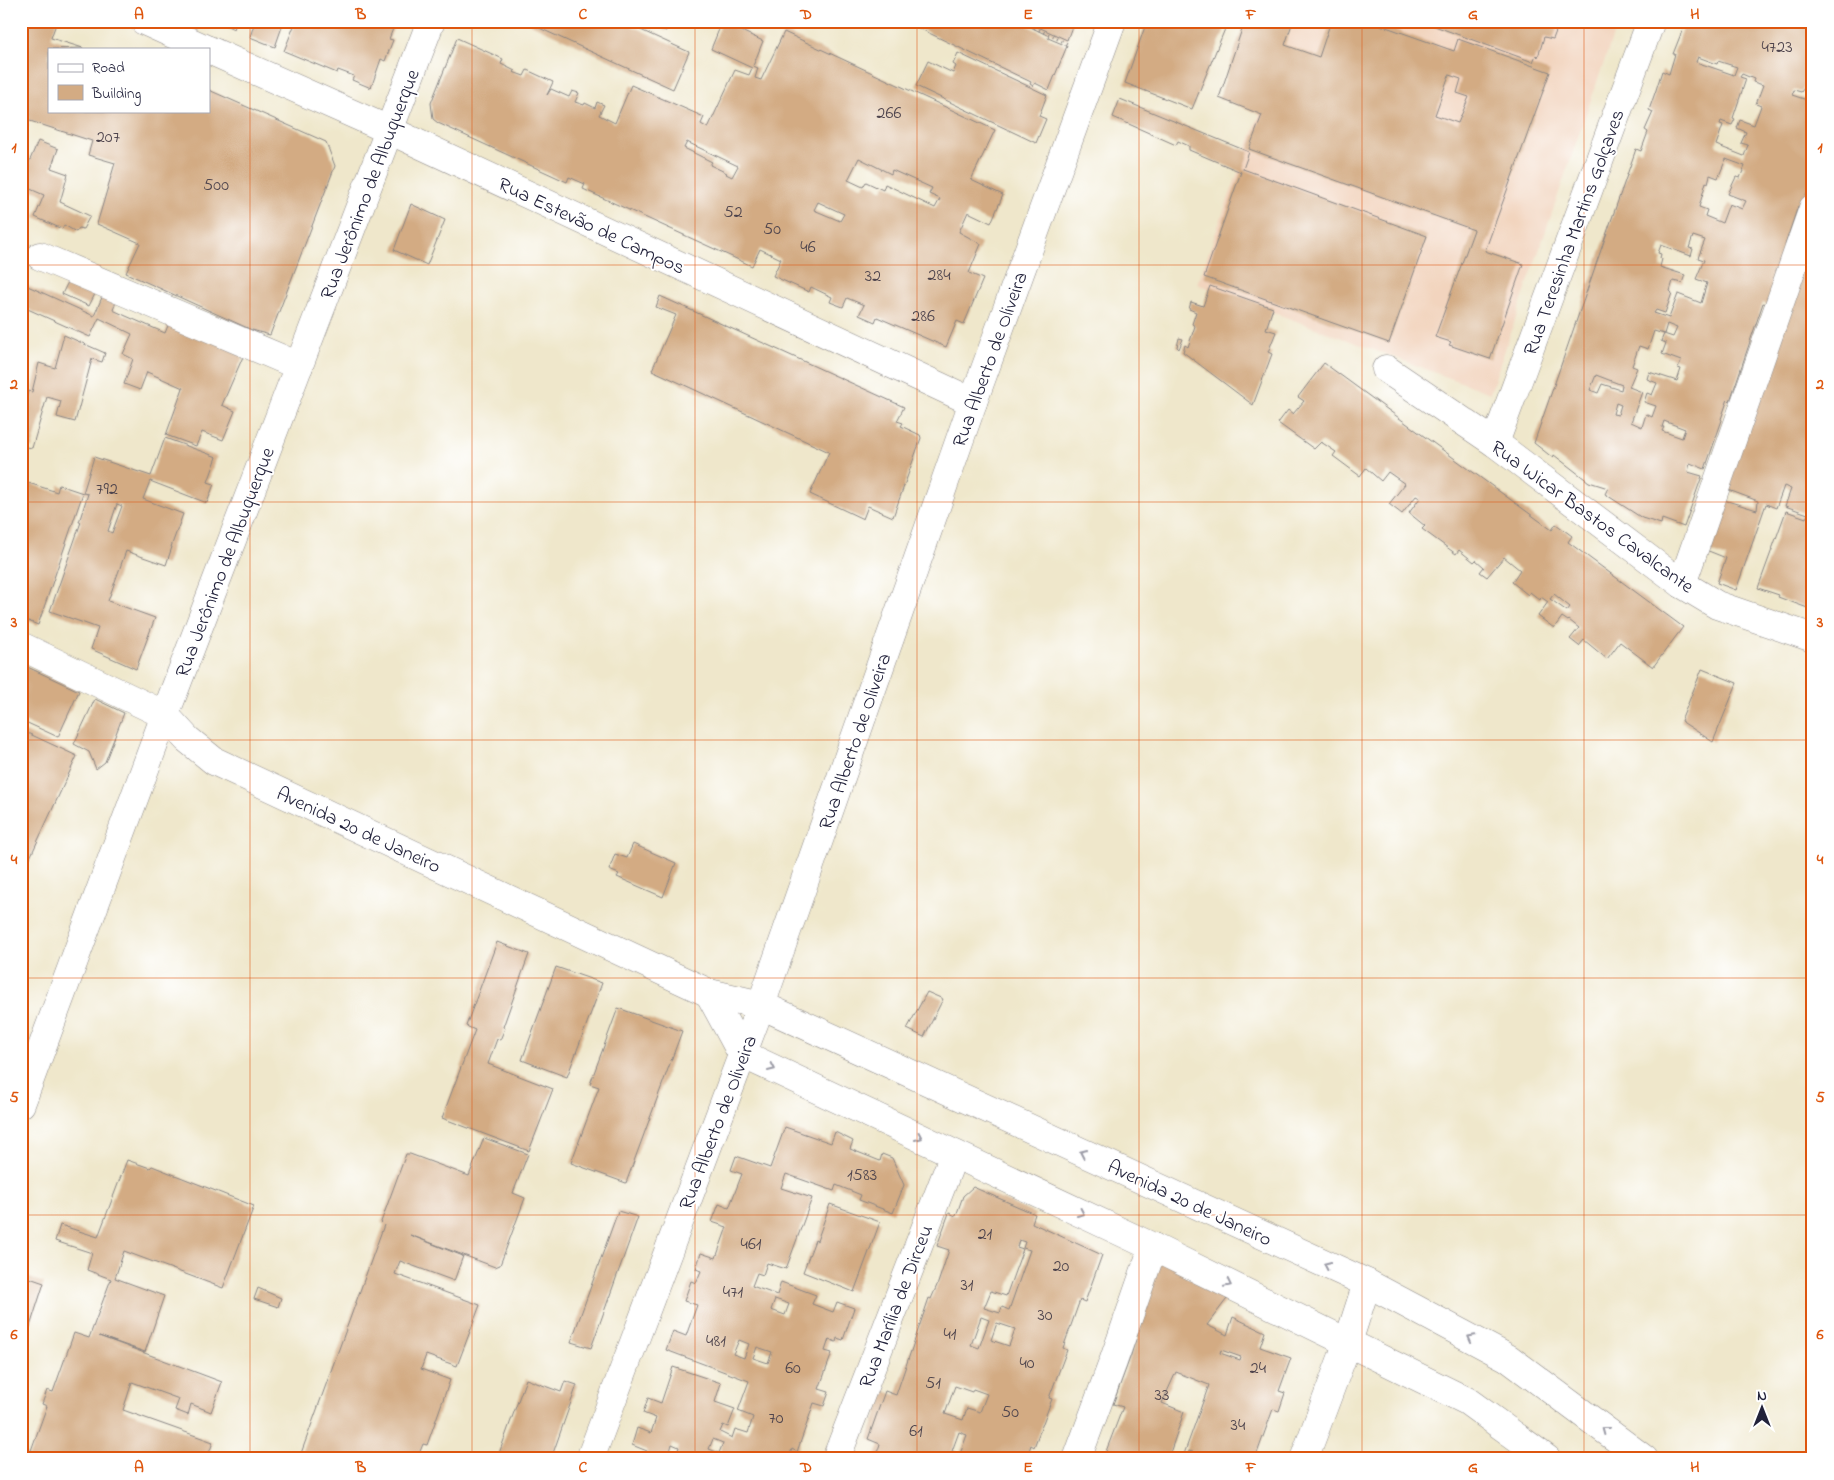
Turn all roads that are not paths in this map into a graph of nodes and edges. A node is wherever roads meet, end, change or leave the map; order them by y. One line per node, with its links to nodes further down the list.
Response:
1 (144, 21): 5 (street, Rua Estevão de Campos)
2 (432, 21): 7 (street, Rua Jerônimo de Albuquerque)
3 (1112, 21): 12 (street, Rua Alberto de Oliveira)
4 (1651, 21): 13 (street, Rua Teresinha Martins Golçaves)
5 (203, 48)
6 (210, 51): 7 (street, Rua Estevão de Campos)
7 (389, 130): 10 (street, Rua Jerônimo de Albuquerque); 12 (street, Rua Estevão de Campos)
8 (1813, 208): 14 (street)
9 (40, 256): 10 (street)
10 (299, 366): 17 (street, Rua Jerônimo de Albuquerque)
11 (1386, 369): 13 (street, Rua Wicar Bastos Cavalcante)
12 (973, 402): 19 (street, Rua Alberto de Oliveira)
13 (1494, 443): 14 (street, Rua Wicar Bastos Cavalcante)
14 (1682, 584): 15 (street, Rua Wicar Bastos Cavalcante)
15 (1813, 638)
16 (21, 646): 17 (street, Avenida 20 de Janeiro)
17 (165, 715): 18 (street, Avenida 20 de Janeiro); 21 (street, Rua Jerônimo de Albuquerque)
18 (710, 993): 19 (street, Avenida 20 de Janeiro); 20 (street)
19 (761, 1005): 20 (street, Rua Alberto de Oliveira); 24 (street, Avenida 20 de Janeiro, one-way to 19)
20 (742, 1054): 22 (street, one-way to 22); 27 (street, Rua Alberto de Oliveira)
21 (21, 1104)
22 (954, 1154): 23 (street, one-way to 23); 28 (street, Rua Marília de Dirceu)
23 (1153, 1247): 25 (street, one-way to 25); 29 (street)
24 (1367, 1283): 25 (street); 31 (street, Avenida 20 de Janeiro, one-way to 24)
25 (1348, 1342): 26 (street); 30 (street)
26 (1542, 1457)
27 (590, 1459)
28 (836, 1459)
29 (1077, 1459)
30 (1304, 1459)
31 (1644, 1459)

